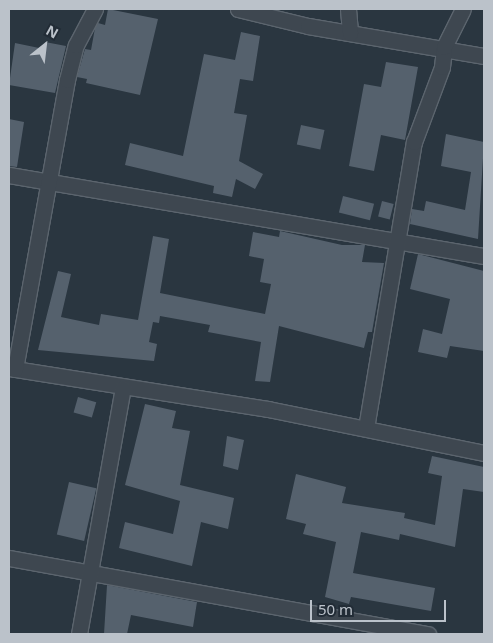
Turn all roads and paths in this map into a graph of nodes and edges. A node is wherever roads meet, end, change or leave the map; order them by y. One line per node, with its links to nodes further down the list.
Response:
1 (95, 9): 9 (street)
2 (238, 9): 5 (street)
3 (348, 9): 5 (street)
4 (463, 9): 6 (street)
5 (350, 33): 6 (street)
6 (444, 48): 7 (street); 10 (street)
7 (484, 56)
8 (9, 175): 9 (street)
9 (49, 182): 10 (street); 12 (street)
10 (400, 240): 11 (street); 14 (street)
11 (484, 256)
12 (12, 368): 13 (street)
13 (123, 388): 14 (street); 17 (street)
14 (366, 428): 15 (street)
15 (484, 453)
16 (9, 558): 17 (street)
17 (91, 571): 18 (street); 19 (street)
18 (78, 634)
19 (428, 634)

